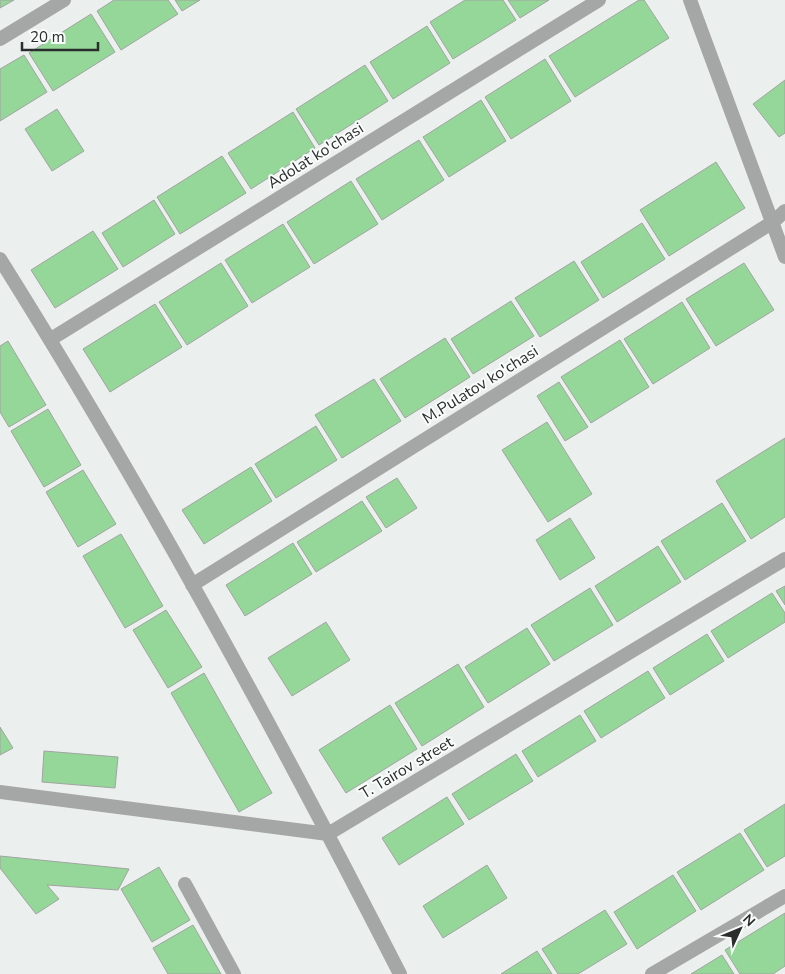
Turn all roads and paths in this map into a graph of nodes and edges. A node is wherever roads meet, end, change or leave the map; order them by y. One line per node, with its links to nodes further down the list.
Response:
1 (64, 0): 4 (street)
2 (598, 0): 9 (street, Adolat ko'chasi)
3 (690, 0): 6 (street)
4 (0, 39)
5 (785, 212): 6 (street, M.Pulatov ko'chasi)
6 (773, 222): 7 (street); 11 (street, M.Pulatov ko'chasi)
7 (785, 257)
8 (0, 259): 9 (street)
9 (51, 339): 11 (street)
10 (785, 559): 13 (street, T. Tairov street)
11 (192, 585): 13 (street)
12 (0, 792): 13 (street)
13 (328, 834): 17 (street)
14 (184, 884): 16 (street)
15 (785, 896): 18 (street)
16 (234, 974)
17 (400, 974)
18 (652, 974)

